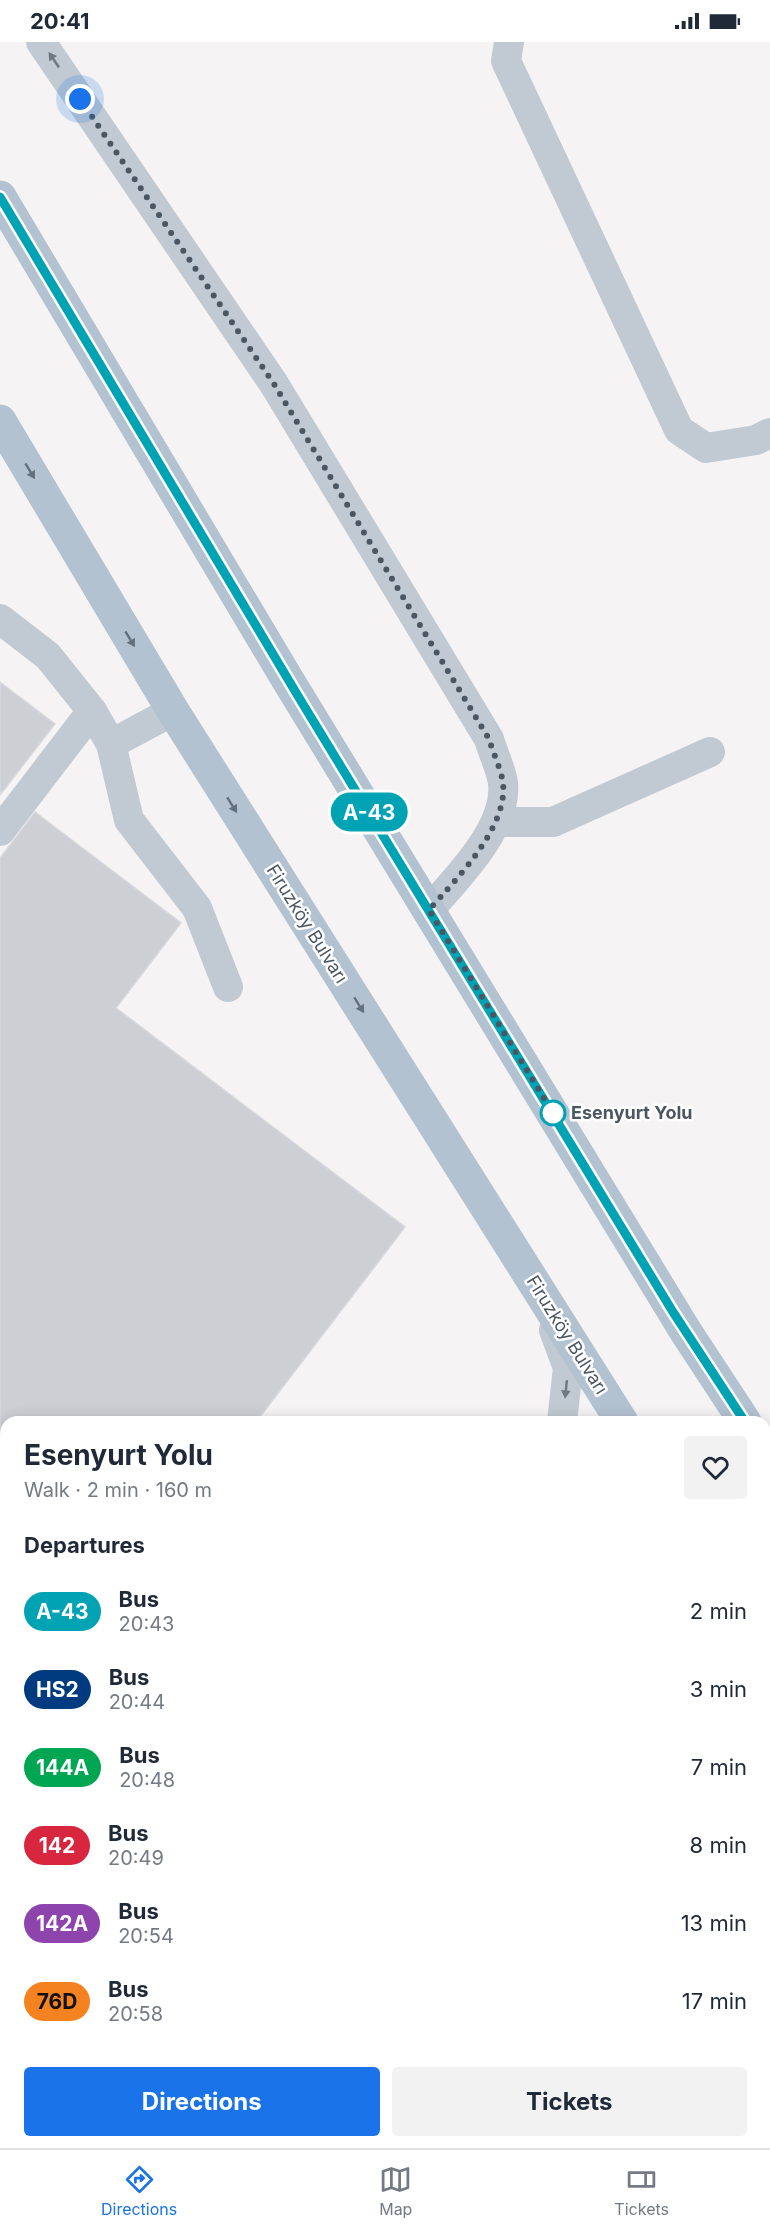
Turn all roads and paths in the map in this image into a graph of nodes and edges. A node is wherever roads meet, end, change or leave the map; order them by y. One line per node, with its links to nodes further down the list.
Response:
1 (41, 42): 13 (lane, one-way to 1)
2 (509, 42): 7 (lane)
3 (0, 197): 5 (main road)
4 (0, 237): 5 (main road)
5 (47, 276): 15 (main road)
6 (0, 421): 10 (main road, Firuzköy Bulvarı, one-way to 10)
7 (770, 433)
8 (0, 619): 9 (lane)
9 (92, 711): 11 (lane); 14 (lane)
10 (173, 711): 11 (lane); 17 (main road, Firuzköy Bulvarı, one-way to 17)
11 (111, 744): 16 (lane)
12 (710, 752): 13 (lane)
13 (496, 822): 15 (lane)
14 (0, 831)
15 (429, 910): 20 (main road)
16 (228, 987)
17 (541, 1293): 18 (lane, one-way to 18); 19 (main road, Firuzköy Bulvarı)
18 (563, 1416)
19 (618, 1416)
20 (741, 1416)

